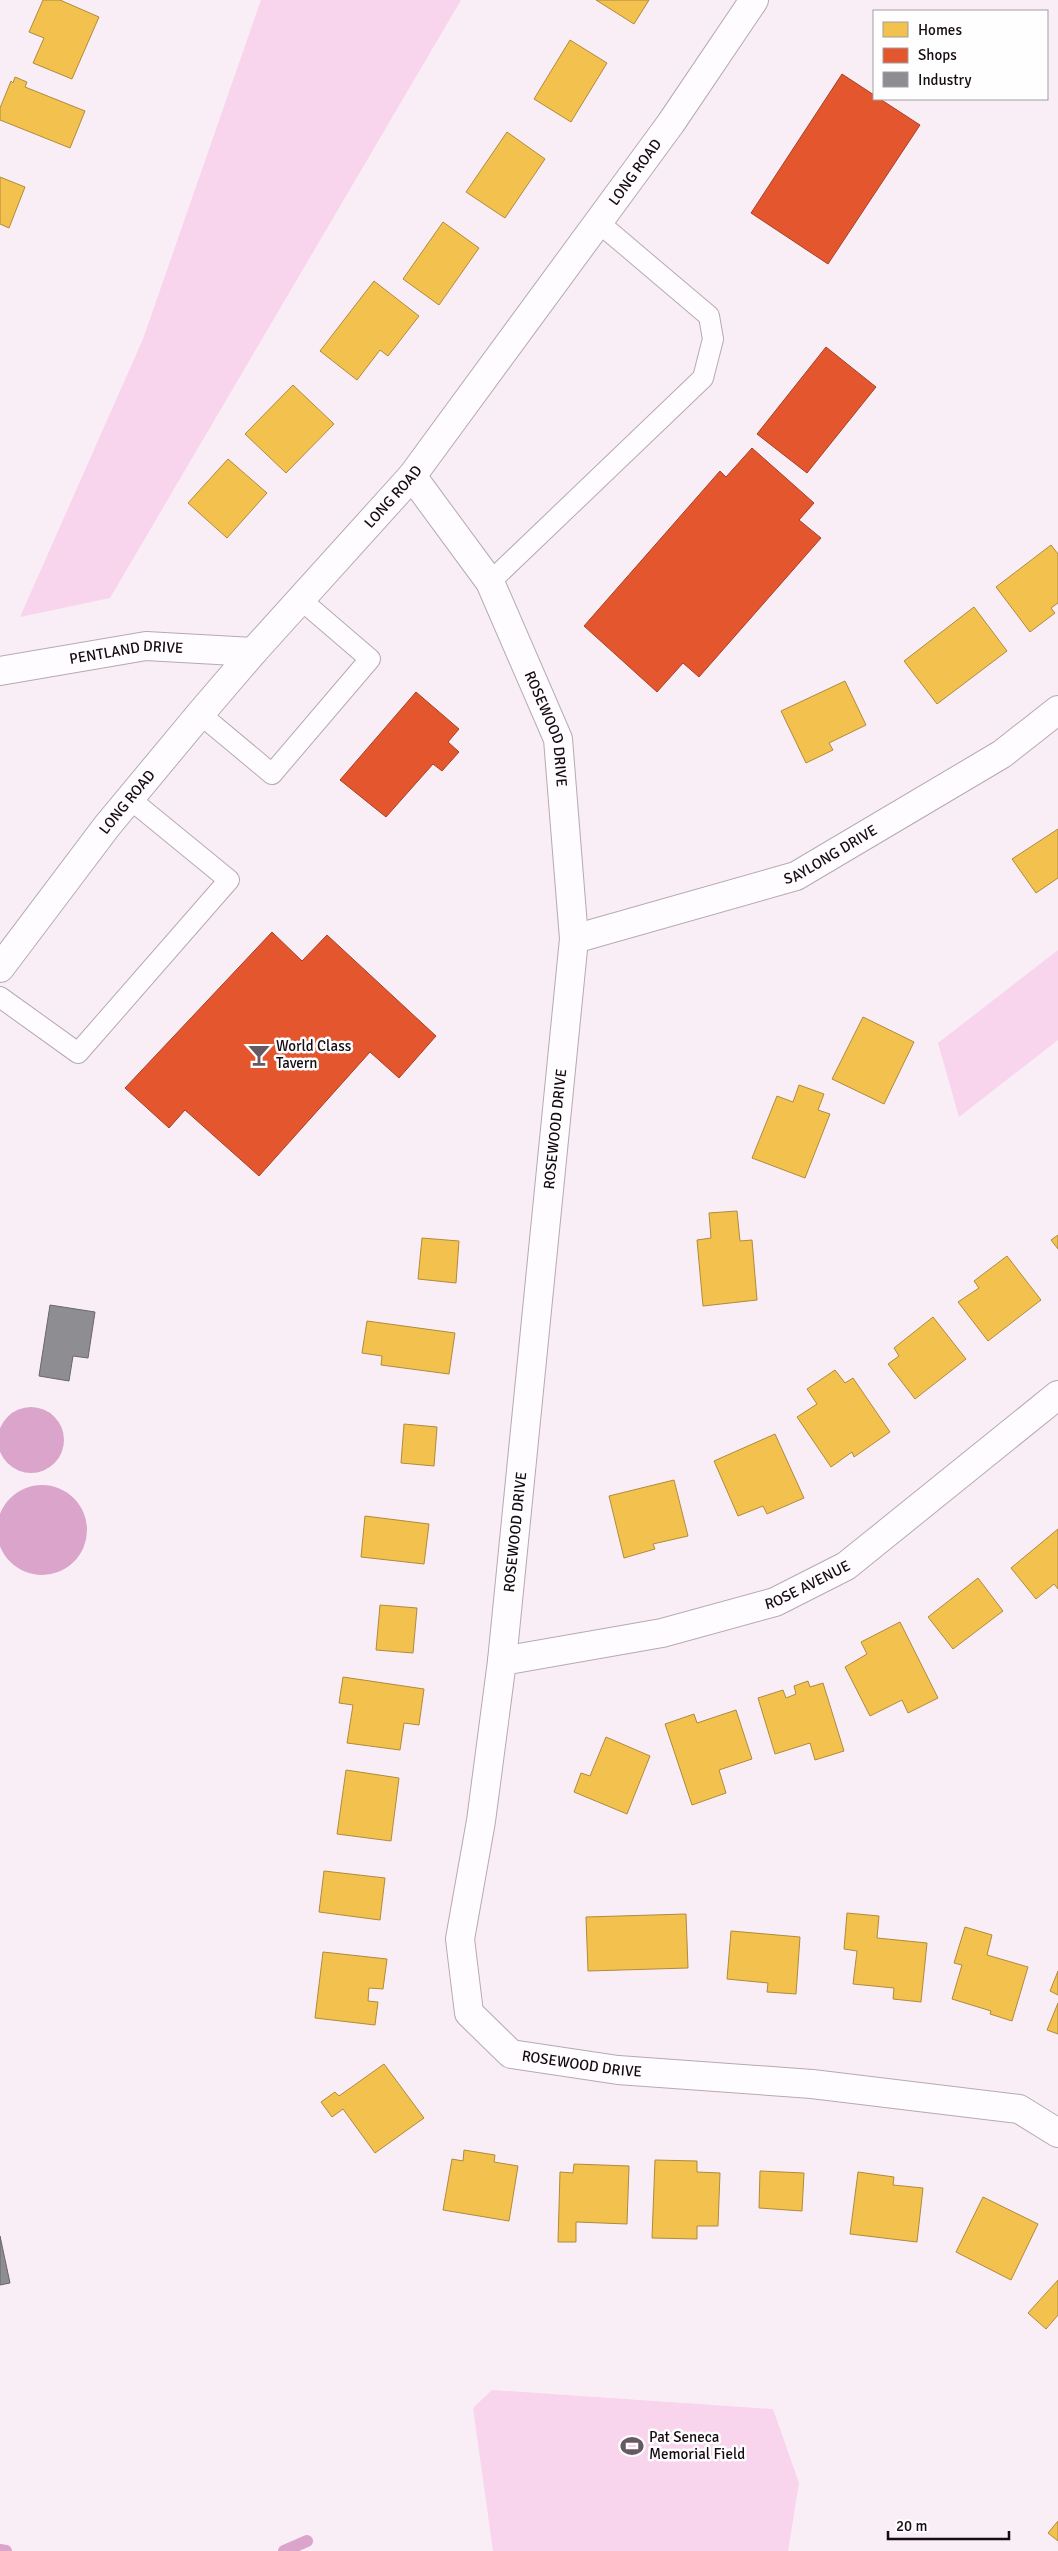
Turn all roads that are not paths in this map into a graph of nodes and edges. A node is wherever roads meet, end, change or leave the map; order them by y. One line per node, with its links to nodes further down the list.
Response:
1 (754, 0): 2 (street, LONG ROAD)
2 (598, 222): 3 (street, LONG ROAD); 4 (lane)
3 (412, 476): 4 (street, ROSEWOOD DRIVE); 5 (street, LONG ROAD)
4 (490, 582): 11 (street, ROSEWOOD DRIVE)
5 (300, 599): 6 (street, LONG ROAD); 9 (lane)
6 (253, 652): 7 (street, PENTLAND DRIVE); 9 (street, LONG ROAD)
7 (0, 671)
8 (1058, 710): 11 (street, SAYLONG DRIVE)
9 (200, 714): 10 (street, LONG ROAD)
10 (130, 799): 12 (street, LONG ROAD); 13 (lane)
11 (574, 939): 15 (street, ROSEWOOD DRIVE)
12 (0, 968)
13 (0, 997)
14 (1058, 1394): 15 (street, ROSE AVENUE)
15 (502, 1660): 16 (street, ROSEWOOD DRIVE)
16 (1058, 2132)

